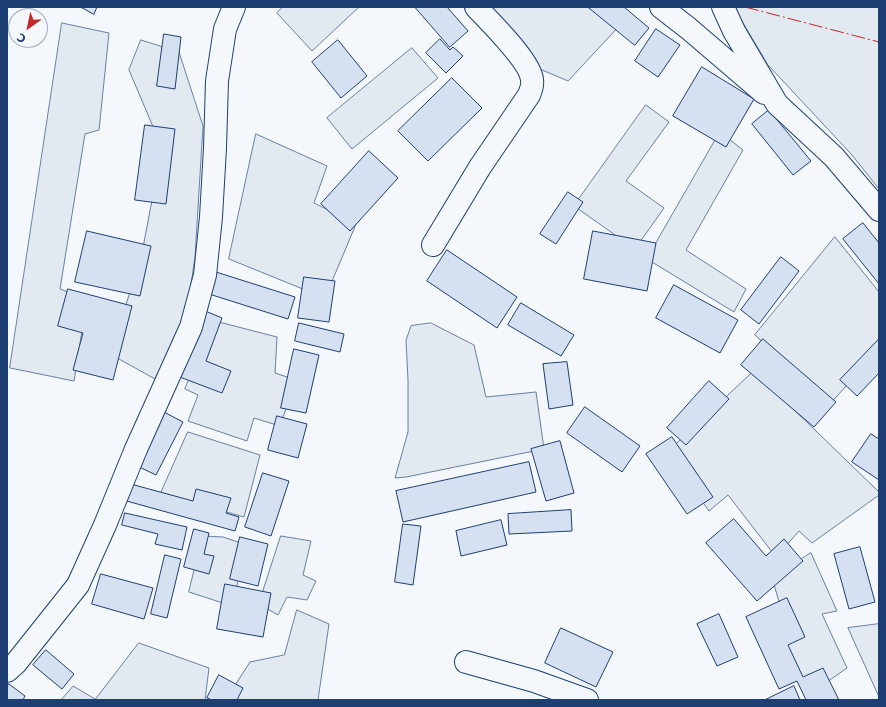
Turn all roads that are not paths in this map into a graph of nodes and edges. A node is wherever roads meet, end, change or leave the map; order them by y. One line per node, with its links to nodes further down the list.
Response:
1 (234, 7): 9 (lane)
2 (476, 7): 7 (lane)
3 (661, 7): 5 (lane)
4 (723, 7): 5 (lane)
5 (777, 104): 6 (lane)
6 (879, 210)
7 (433, 245)
8 (466, 662): 10 (lane)
9 (7, 671)
10 (587, 700)

